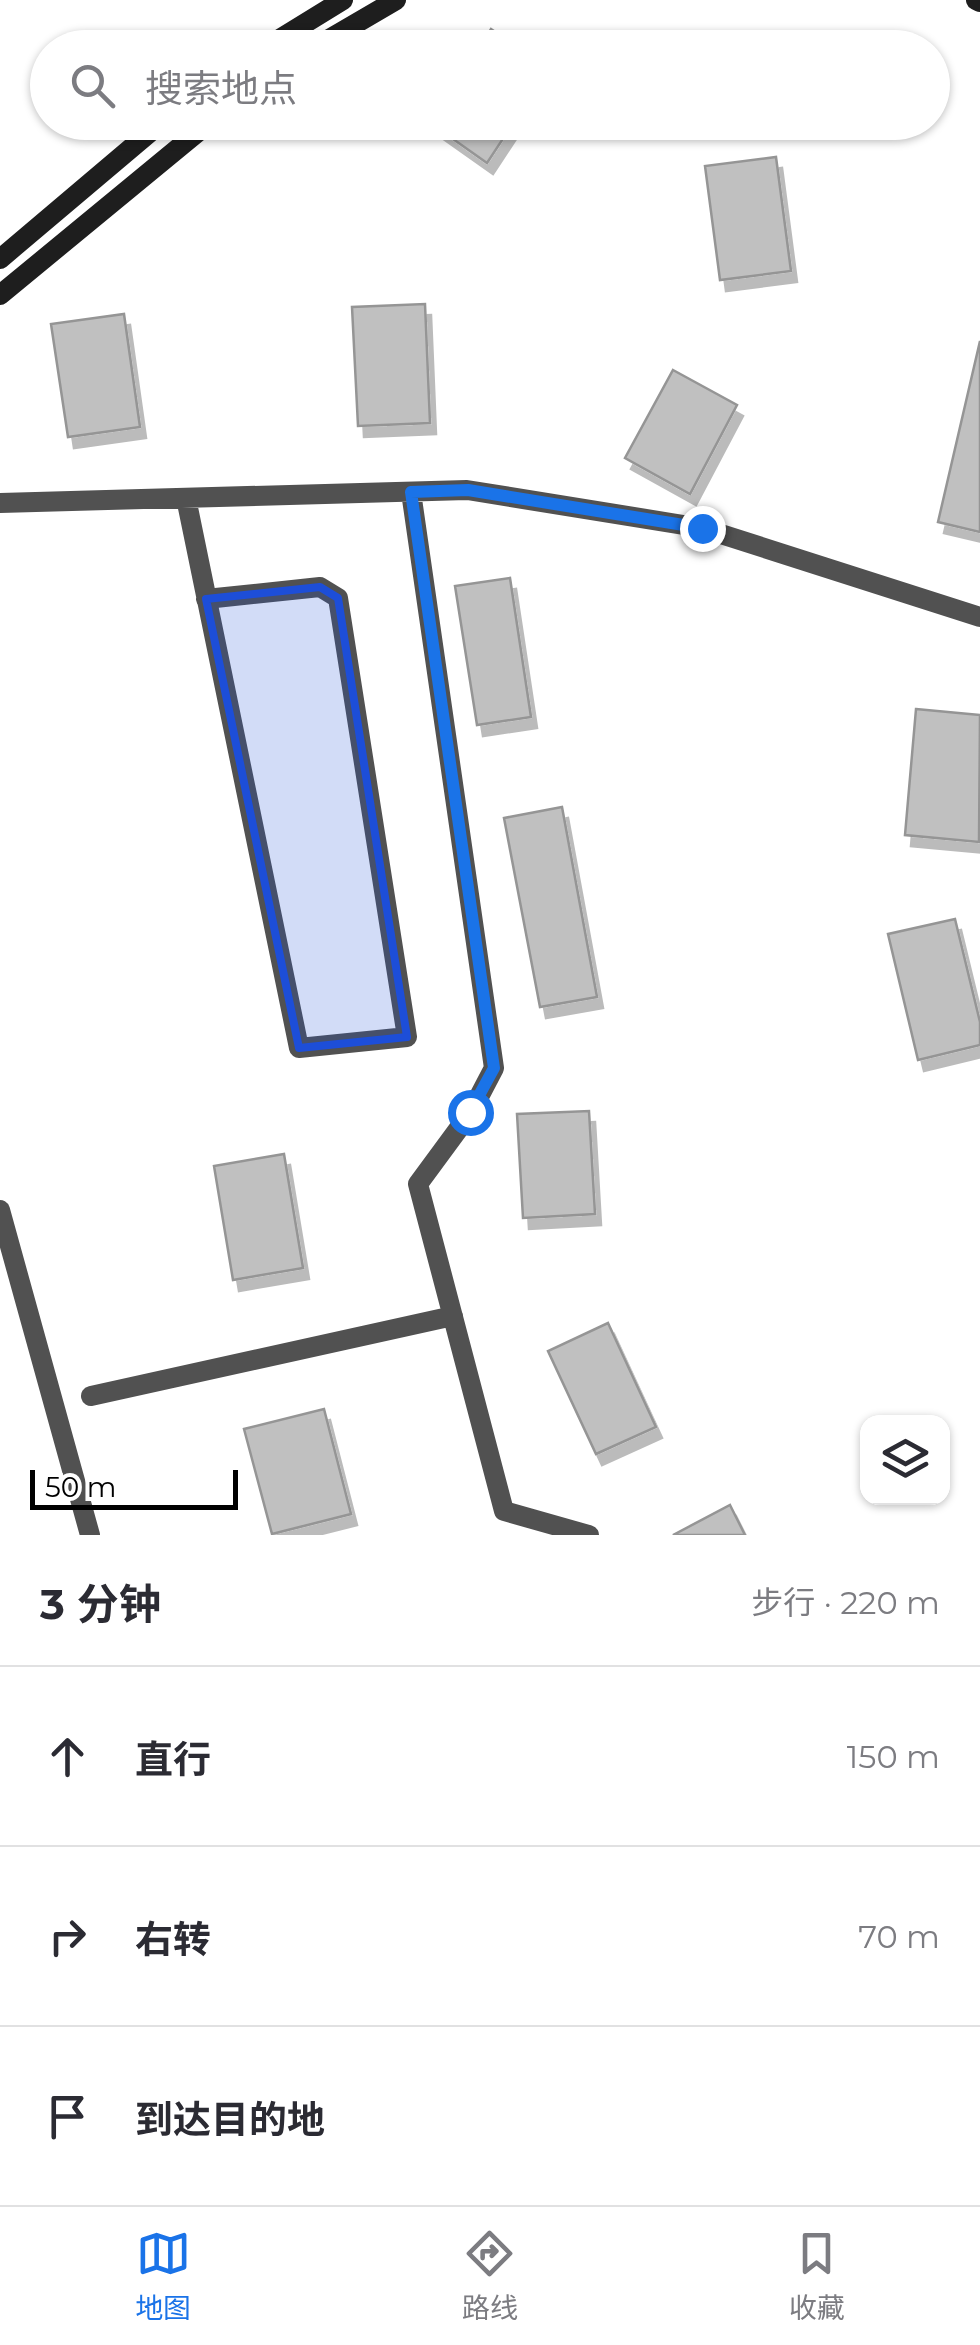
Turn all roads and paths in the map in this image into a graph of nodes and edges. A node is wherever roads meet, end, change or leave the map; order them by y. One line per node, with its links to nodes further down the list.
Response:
1 (343, 0): 3 (street)
2 (396, 0): 4 (street)
3 (294, 30)
4 (345, 30)
5 (141, 140): 7 (street)
6 (188, 140): 8 (street)
7 (0, 259)
8 (0, 295)
9 (411, 492): 10 (street); 13 (street); 15 (street)
10 (186, 498): 11 (street); 12 (street)
11 (0, 503)
12 (206, 599): 12 (street)
13 (980, 617)
14 (0, 1210): 17 (street)
15 (453, 1316): 16 (street); 18 (street)
16 (91, 1396)
17 (90, 1535)
18 (589, 1535)

